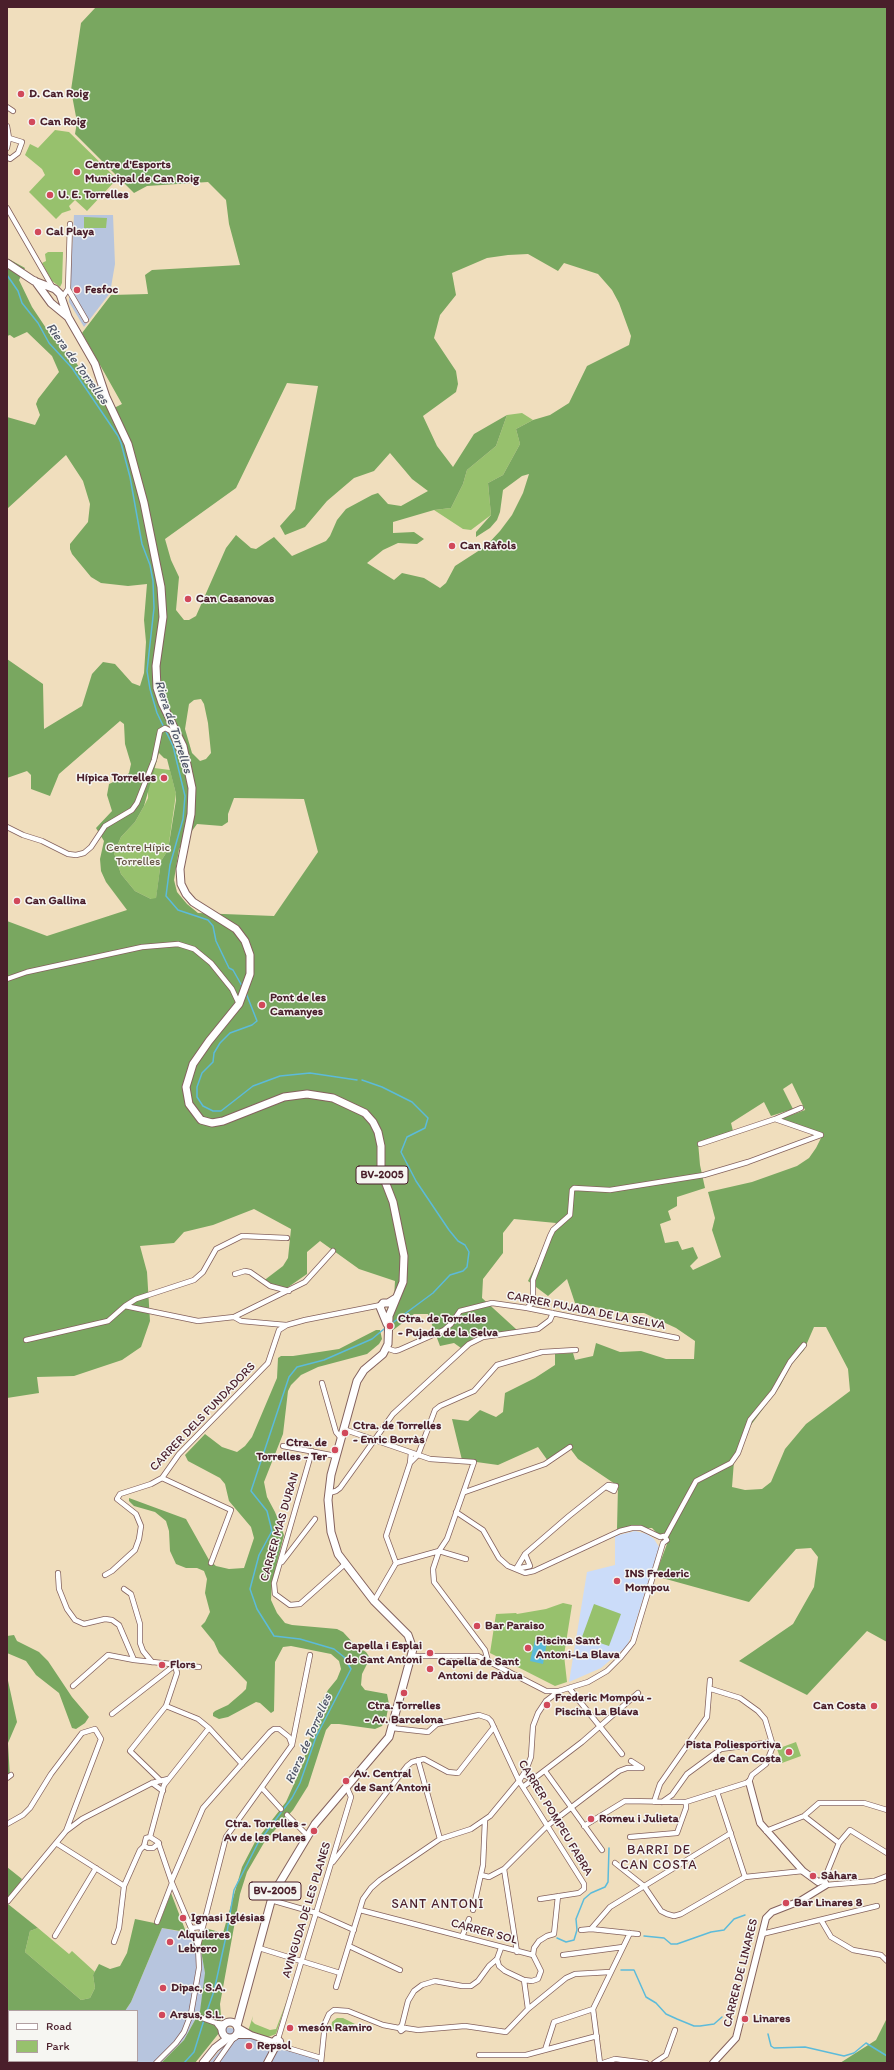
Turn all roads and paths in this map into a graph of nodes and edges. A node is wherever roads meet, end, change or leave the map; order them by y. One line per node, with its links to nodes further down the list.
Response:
1 (7, 107): 2 (street)
2 (13, 111)
3 (7, 126): 4 (street)
4 (9, 138): 5 (street); 6 (street)
5 (7, 148)
6 (7, 157)
7 (7, 208): 10 (street)
8 (70, 224): 11 (street)
9 (7, 263): 13 (main road, BV-2005)
10 (44, 274): 13 (street); 13 (street)
11 (68, 283): 12 (street); 13 (street)
12 (68, 289): 14 (street); 15 (street)
13 (50, 290): 14 (main road, BV-2005); 16 (main road, BV-2005)
14 (63, 299): 15 (street); 16 (main road); 17 (main road, BV-2005)
15 (74, 300): 18 (street)
16 (56, 306): 17 (main road, BV-2005)
17 (68, 317): 19 (main road, BV-2005)
18 (86, 320)
19 (185, 754): 20 (street); 22 (main road, BV-2005)
20 (7, 827)
21 (7, 979): 22 (street)
22 (240, 1004): 31 (main road, BV-2005)
23 (801, 1108): 24 (street)
24 (775, 1119): 25 (street); 32 (street)
25 (700, 1144)
26 (287, 1238): 30 (street)
27 (333, 1251): 29 (street)
28 (235, 1274): 29 (street)
29 (289, 1290): 34 (street)
30 (125, 1306): 34 (street); 37 (street)
31 (387, 1308): 35 (street); 39 (main road, BV-2005)
32 (526, 1308): 33 (street, CARRER PUJADA DE LA SELVA); 39 (street, CARRER PUJADA DE LA SELVA)
33 (553, 1313): 36 (street, CARRER PUJADA DE LA SELVA); 44 (street)
34 (234, 1317): 35 (street)
35 (287, 1325): 52 (street, CARRER DELS FUNDADORS)
36 (677, 1338)
37 (26, 1340)
38 (804, 1346): 58 (street)
39 (386, 1348): 42 (main road, BV-2005)
40 (576, 1350): 49 (street)
41 (322, 1382): 43 (street)
42 (343, 1429): 43 (main road, BV-2005); 44 (street)
43 (341, 1438): 50 (main road, BV-2005)
44 (374, 1440): 48 (street); 55 (street)
45 (283, 1446): 47 (street)
46 (570, 1447): 54 (street)
47 (312, 1451): 50 (street); 67 (street, CARRER MAS DURAN)
48 (411, 1453): 49 (street); 51 (street)
49 (418, 1455): 51 (street); 54 (street)
50 (336, 1456): 55 (main road, BV-2005)
51 (410, 1463): 65 (street)
52 (162, 1478): 64 (street); 70 (street, CARRER DELS FUNDADORS)
53 (606, 1487): 62 (street)
54 (464, 1492): 56 (street)
55 (329, 1493): 66 (main road, BV-2005)
56 (456, 1512): 61 (street); 68 (street)
57 (315, 1519): 67 (street)
58 (666, 1536): 59 (street); 60 (street)
59 (660, 1537): 60 (street); 68 (street)
60 (663, 1543): 84 (street)
61 (439, 1551): 63 (street); 65 (street); 73 (street)
62 (525, 1554): 68 (street); 68 (street)
63 (466, 1559)
64 (211, 1563)
65 (396, 1563): 72 (street)
66 (345, 1564): 67 (street, CARRER MAS DURAN); 72 (main road, BV-2005)
67 (280, 1565)
68 (516, 1569)
69 (58, 1573): 77 (street)
70 (105, 1575)
71 (124, 1589): 79 (street)
72 (374, 1601): 75 (main road, BV-2005)
73 (485, 1650): 76 (street); 78 (street)
74 (310, 1655): 97 (street)
75 (412, 1656): 76 (street); 95 (main road, BV-2005)
76 (478, 1656): 78 (street)
77 (134, 1660): 79 (street); 83 (street)
78 (488, 1660): 86 (street)
79 (152, 1662): 80 (street)
80 (175, 1665): 81 (street); 90 (street); 91 (street)
81 (199, 1667)
82 (710, 1680): 85 (street)
83 (73, 1686)
84 (569, 1688): 87 (street); 92 (street)
85 (711, 1689): 96 (street); 114 (street)
86 (546, 1691): 87 (street); 89 (street)
87 (559, 1691): 89 (street)
88 (638, 1693): 92 (street)
89 (546, 1701): 103 (street)
90 (166, 1706): 94 (street); 106 (street)
91 (112, 1714)
92 (599, 1726): 98 (street); 102 (street)
93 (494, 1727): 95 (street, CARRER POMPEU FABRA); 99 (street); 107 (street, CARRER POMPEU FABRA)
94 (209, 1728): 101 (street); 104 (street)
95 (392, 1728): 112 (main road, BV-2005)
96 (772, 1742): 108 (street); 116 (street)
97 (292, 1745): 101 (street); 111 (street)
98 (622, 1754)
99 (418, 1760): 138 (street); 145 (street)
100 (631, 1761): 121 (street)
101 (242, 1764): 153 (street)
102 (545, 1771): 105 (street); 121 (street)
103 (523, 1775): 105 (street); 107 (street)
104 (168, 1779): 106 (street); 113 (street)
105 (534, 1779): 110 (street)
106 (161, 1781): 109 (street)
107 (519, 1781): 110 (street, CARRER POMPEU FABRA); 128 (street)
108 (749, 1782): 115 (street); 133 (street)
109 (152, 1783): 113 (street); 127 (street)
110 (523, 1787): 130 (street, CARRER POMPEU FABRA)
111 (262, 1788): 122 (street); 167 (street)
112 (347, 1788): 135 (main road, BV-2005); 145 (street, AVINGUDA DE LES PLANES)
113 (163, 1791): 136 (street)
114 (659, 1791): 117 (street); 118 (street)
115 (717, 1792): 120 (street); 134 (street)
116 (672, 1795): 118 (street); 119 (street)
117 (654, 1802): 118 (street); 131 (street)
118 (662, 1802): 119 (street)
119 (672, 1802): 120 (street)
120 (686, 1802): 137 (street)
121 (571, 1806): 130 (street); 131 (street)
122 (281, 1809)
123 (887, 1810): 126 (street)
124 (73, 1813): 127 (street); 129 (street); 132 (street)
125 (287, 1814): 135 (street)
126 (804, 1816): 133 (street); 140 (street)
127 (82, 1819): 132 (street)
128 (485, 1820): 138 (street); 150 (street)
129 (7, 1824)
130 (547, 1826): 148 (street); 157 (street, CARRER POMPEU FABRA)
131 (584, 1826): 143 (street)
132 (66, 1831): 139 (street)
133 (766, 1831): 149 (street)
134 (731, 1833): 152 (street); 156 (street)
135 (308, 1836): 159 (main road, BV-2005)
136 (150, 1837): 141 (street); 142 (street)
137 (630, 1837)
138 (440, 1839): 162 (street)
139 (56, 1843): 147 (street); 160 (street)
140 (839, 1843): 144 (street); 154 (street)
141 (159, 1844): 142 (street); 153 (street)
142 (144, 1846): 155 (street)
143 (602, 1850)
144 (887, 1853)
145 (331, 1864): 164 (street, AVINGUDA DE LES PLANES)
146 (615, 1864): 156 (street)
147 (96, 1868): 155 (street); 176 (street)
148 (504, 1869): 150 (street); 184 (street)
149 (804, 1870): 152 (street); 154 (street)
150 (481, 1875): 163 (street)
151 (887, 1876): 154 (street, CARRER DE LINARES)
152 (746, 1877): 156 (street)
153 (172, 1881): 168 (street); 169 (street)
154 (822, 1884): 175 (street, CARRER DE LINARES)
155 (124, 1886): 178 (street)
156 (644, 1886): 170 (street)
157 (558, 1896): 158 (street); 185 (street)
158 (540, 1899)
159 (271, 1900): 164 (street); 182 (main road, BV-2005)
160 (8, 1901)
161 (877, 1906): 166 (street)
162 (360, 1910): 171 (street); 177 (street, CARRER SOL)
163 (473, 1910)
164 (316, 1913): 171 (street); 188 (street, AVINGUDA DE LES PLANES)
165 (469, 1919): 177 (street)
166 (820, 1920): 175 (street); 189 (street)
167 (205, 1921): 169 (street); 179 (street)
168 (157, 1922)
169 (191, 1928): 179 (street)
170 (591, 1929): 172 (street); 173 (street)
171 (354, 1930): 180 (street)
172 (581, 1930)
173 (630, 1933): 174 (street); 181 (street)
174 (638, 1934)
175 (762, 1934): 217 (street, CARRER DE LINARES)
176 (55, 1936)
177 (462, 1937): 183 (street, CARRER SOL)
178 (114, 1942)
179 (198, 1946): 198 (street)
180 (349, 1946): 190 (street); 192 (street)
181 (623, 1947): 186 (street); 191 (street)
182 (259, 1948): 188 (street); 197 (main road, BV-2005)
183 (501, 1948): 184 (street, CARRER SOL); 187 (street)
184 (517, 1952): 185 (street, CARRER SOL)
185 (533, 1955): 193 (street)
186 (563, 1955)
187 (497, 1959): 193 (street); 201 (street)
188 (301, 1960): 192 (street); 205 (street, AVINGUDA DE LES PLANES)
189 (887, 1961)
190 (400, 1970)
191 (610, 1972): 195 (street); 196 (street)
192 (340, 1973): 194 (street)
193 (524, 1980): 195 (street)
194 (336, 1987)
195 (528, 2009): 201 (street)
196 (593, 2009): 204 (street); 206 (street)
197 (240, 2012): 200 (main road, BV-2005); 203 (main road, BV-2005)
198 (192, 2014): 199 (street); 209 (street)
199 (216, 2023): 200 (street); 203 (street)
200 (228, 2023): 203 (main road); 203 (main road, BV-2005)
201 (402, 2027): 208 (street)
202 (675, 2030): 216 (street)
203 (231, 2032): 205 (street); 210 (main road, BV-2005); 211 (street)
204 (597, 2036): 206 (street); 213 (street)
205 (276, 2044): 208 (street); 212 (street)
206 (545, 2050): 207 (street)
207 (479, 2056)
208 (321, 2060)
209 (156, 2063)
210 (202, 2063)
211 (216, 2063)
212 (267, 2063)
213 (600, 2063)
214 (603, 2063): 215 (street)
215 (646, 2063)
216 (654, 2063)
217 (713, 2063)

